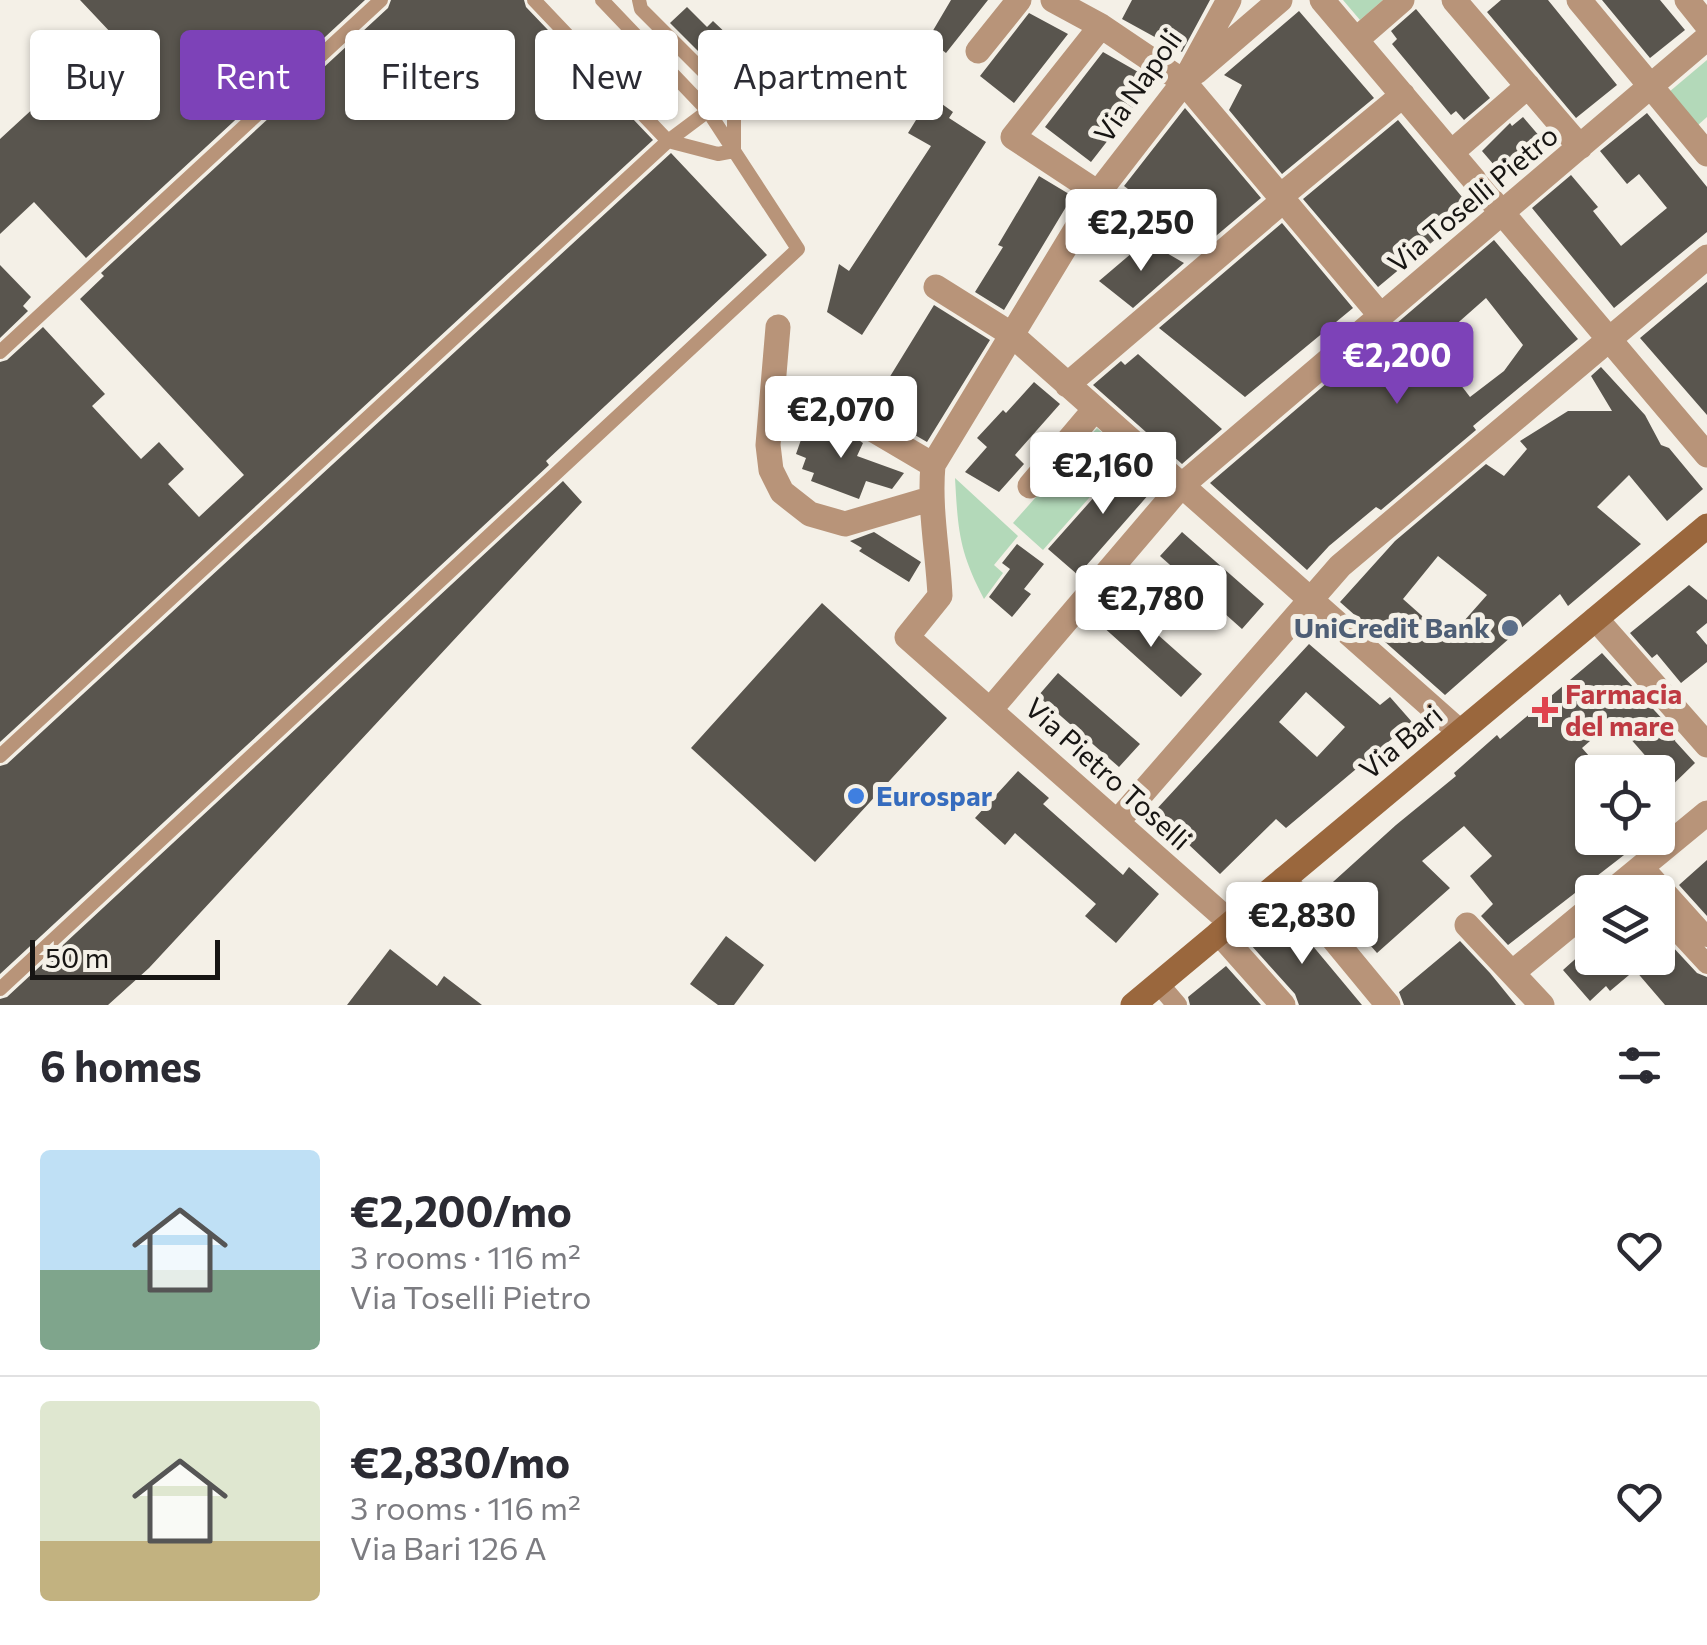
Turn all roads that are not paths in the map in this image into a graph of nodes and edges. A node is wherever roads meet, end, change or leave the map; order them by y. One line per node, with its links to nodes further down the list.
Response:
1 (381, 0): 40 (lane)
2 (534, 0): 26 (lane)
3 (639, 0): 28 (lane)
4 (1018, 0): 18 (street)
5 (1053, 0): 15 (street)
6 (1230, 0): 19 (street, Via Napoli)
7 (1280, 0): 19 (street)
8 (1322, 0): 17 (street)
9 (1402, 0): 17 (street)
10 (1579, 0): 21 (street)
11 (1687, 0): 14 (street)
12 (606, 1): 23 (lane)
13 (1460, 2): 20 (street)
14 (1707, 25)
15 (1100, 26): 19 (street); 31 (street)
16 (1707, 38): 21 (street, Via Toselli Pietro)
17 (1356, 40): 22 (street)
18 (978, 51)
19 (1184, 82): 31 (street, Via Napoli); 32 (street)
20 (1528, 86): 27 (street); 29 (street)
21 (1652, 86): 27 (street, Via Toselli Pietro); 30 (street)
22 (1403, 95): 29 (street); 32 (street)
23 (698, 100)
24 (698, 118): 26 (lane)
25 (714, 120): 28 (lane)
26 (668, 141): 28 (lane); 55 (lane)
27 (1580, 147): 33 (street, Via Toselli Pietro)
28 (734, 151): 69 (lane)
29 (1452, 152): 33 (street)
30 (1707, 154)
31 (1098, 193): 38 (street, Via Napoli)
32 (1282, 198): 36 (street); 41 (street)
33 (1504, 212): 36 (street, Via Toselli Pietro); 39 (street)
34 (1707, 257): 39 (street)
35 (936, 287): 38 (street)
36 (1381, 316): 47 (street, Via Toselli Pietro)
37 (778, 327): 48 (street)
38 (1011, 334): 41 (street); 45 (street, Via Napoli)
39 (1611, 338): 44 (street); 50 (street)
40 (0, 352)
41 (1067, 385): 42 (street)
42 (1095, 409): 46 (street); 47 (street)
43 (855, 419): 45 (street)
44 (1707, 455)
45 (933, 465): 48 (street, Via Napoli)
46 (1030, 486)
47 (1181, 486): 50 (street); 52 (street, Via Toselli Pietro)
48 (930, 499): 52 (street, Via Napoli)
49 (1707, 526): 51 (main road, Via Bari)
50 (1310, 600): 53 (street); 57 (street)
51 (1596, 619): 53 (main road, Via Bari); 54 (street)
52 (990, 710): 57 (street, Via Pietro Toselli)
53 (1460, 732): 59 (main road, Via Bari)
54 (1707, 744)
55 (0, 756)
56 (1707, 813): 58 (street)
57 (1117, 822): 63 (street, Via Pietro Toselli)
58 (1638, 875)
59 (1284, 880): 63 (main road, Via Bari); 73 (street)
60 (1675, 914): 65 (street)
61 (1575, 921): 67 (street)
62 (1467, 925): 67 (street)
63 (1225, 928): 68 (main road, Via Bari); 72 (street, Via Pietro Toselli)
64 (1675, 929): 66 (street)
65 (1707, 937)
66 (1707, 964)
67 (1512, 973): 74 (street)
68 (1159, 984): 70 (main road, Via Bari); 71 (street)
69 (0, 988)
70 (1134, 1005)
71 (1176, 1005)
72 (1283, 1005)
73 (1388, 1005)
74 (1542, 1005)

